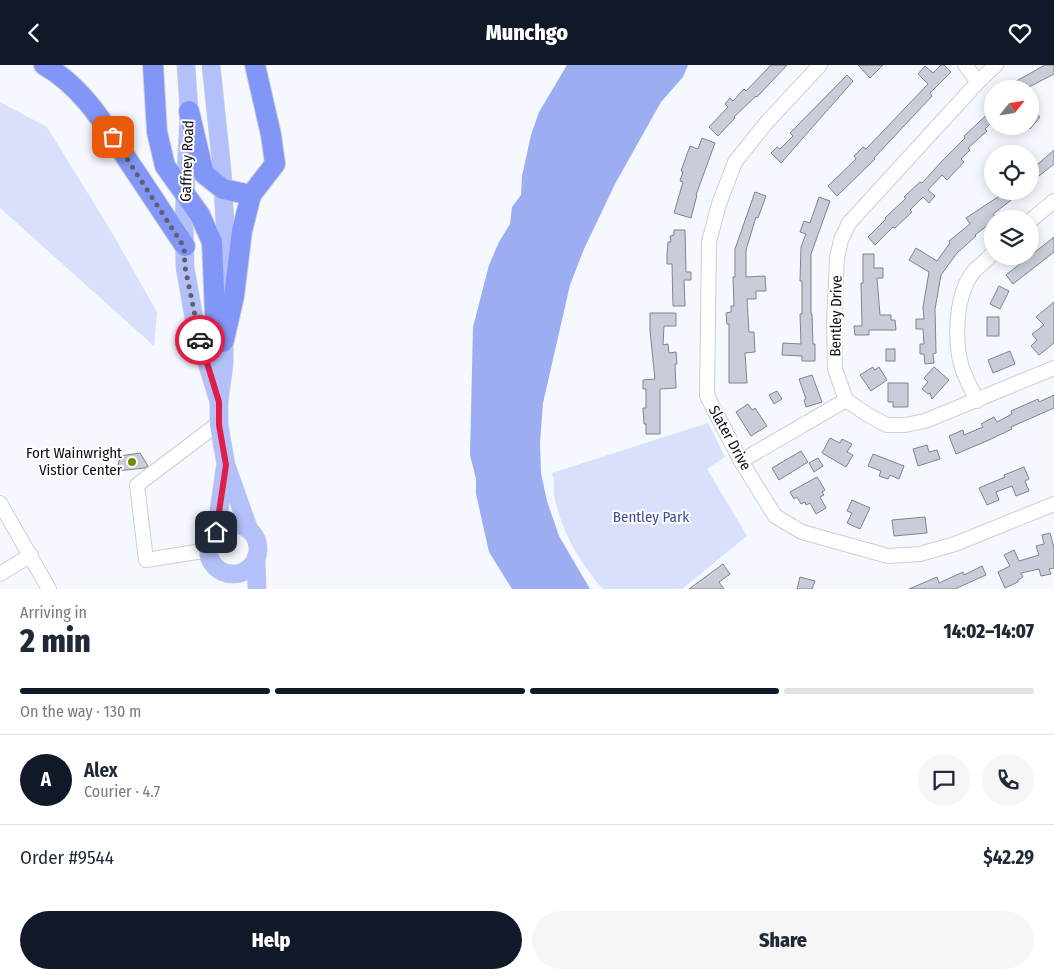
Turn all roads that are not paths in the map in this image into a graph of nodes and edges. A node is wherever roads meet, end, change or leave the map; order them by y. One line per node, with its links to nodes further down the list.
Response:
1 (44, 65): 16 (highway)
2 (153, 65): 12 (highway)
3 (186, 65): 10 (main road, Gaffney Road)
4 (211, 65): 11 (main road, Gaffney Road)
5 (255, 65): 13 (highway)
6 (820, 65): 24 (street, Slater Drive)
7 (964, 65): 9 (street)
8 (996, 65): 9 (street, Bentley Drive)
9 (978, 82): 20 (street, Bentley Drive)
10 (189, 111): 11 (highway); 12 (main road, Gaffney Road)
11 (223, 189): 13 (highway); 18 (main road, Gaffney Road)
12 (186, 195): 16 (main road, Gaffney Road); 18 (highway)
13 (251, 195): 18 (highway)
14 (1054, 201): 15 (street)
15 (1039, 214)
16 (184, 247): 22 (main road, Gaffney Road)
17 (984, 262): 21 (street)
18 (223, 342): 22 (main road, Gaffney Road)
19 (1054, 368): 21 (street)
20 (846, 400): 21 (street); 24 (street)
21 (977, 401)
22 (219, 402): 23 (main road, Gaffney Road)
23 (219, 423): 25 (main road, Gaffney Road); 30 (street)
24 (741, 461): 27 (street, Slater Drive)
25 (226, 465): 28 (main road, Gaffney Road); 29 (main road, Gaffney Road)
26 (0, 503): 31 (street)
27 (1054, 504)
28 (249, 530): 29 (main road); 32 (main road)
29 (216, 532): 30 (main road)
30 (209, 550): 33 (main road)
31 (31, 555): 34 (street); 35 (street)
32 (256, 558): 33 (main road); 37 (main road)
33 (219, 569): 36 (main road)
34 (0, 574)
35 (49, 589)
36 (227, 589)
37 (257, 589)

